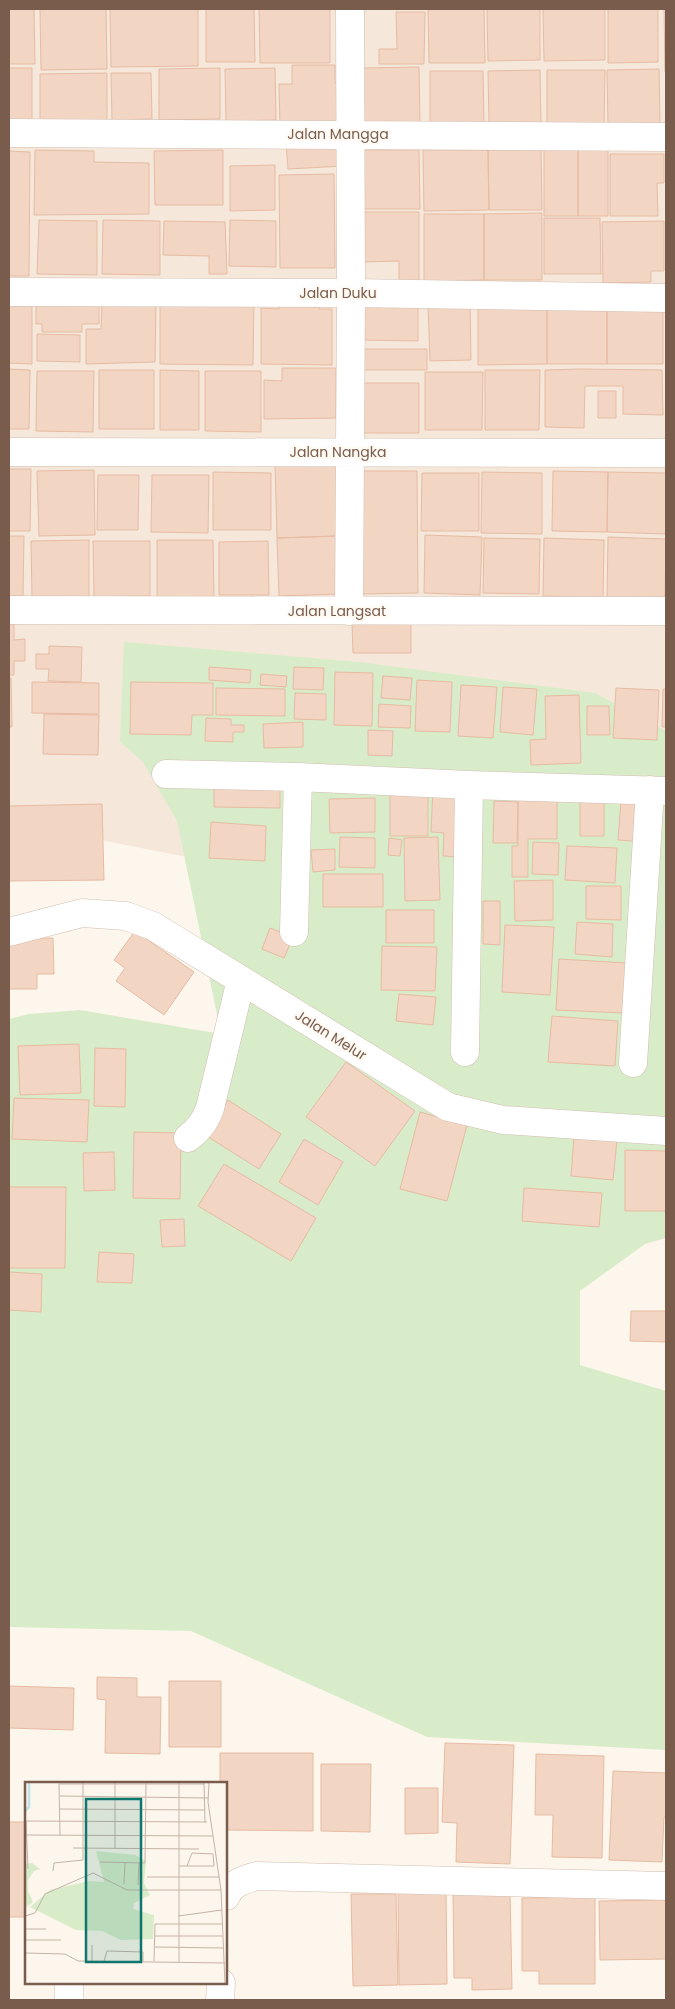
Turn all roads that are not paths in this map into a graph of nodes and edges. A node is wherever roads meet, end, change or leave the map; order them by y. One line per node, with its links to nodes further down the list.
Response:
1 (350, 9): 3 (street)
2 (9, 132): 3 (street, Jalan Mangga)
3 (351, 134): 4 (street, Jalan Mangga); 6 (street)
4 (666, 137)
5 (9, 292): 6 (street, Jalan Duku)
6 (352, 293): 7 (street, Jalan Duku); 9 (street)
7 (666, 298)
8 (9, 452): 9 (street, Jalan Nangka)
9 (350, 452): 10 (street, Jalan Nangka); 13 (street)
10 (666, 453)
11 (9, 610): 13 (street, Jalan Langsat)
12 (666, 610): 13 (street, Jalan Langsat)
13 (349, 611)
14 (166, 774): 15 (street)
15 (298, 777): 16 (street); 19 (street)
16 (469, 785): 17 (street); 21 (street)
17 (658, 790): 22 (street)
18 (9, 932): 20 (street, Jalan Melur)
19 (294, 932)
20 (241, 980): 23 (street, Jalan Melur); 24 (street)
21 (465, 1052)
22 (633, 1063)
23 (666, 1130)
24 (188, 1138)
25 (666, 1886): 26 (street)
26 (228, 1891)
27 (68, 1984): 29 (street)
28 (220, 1984): 30 (street)
29 (68, 2000)
30 (220, 2000)

